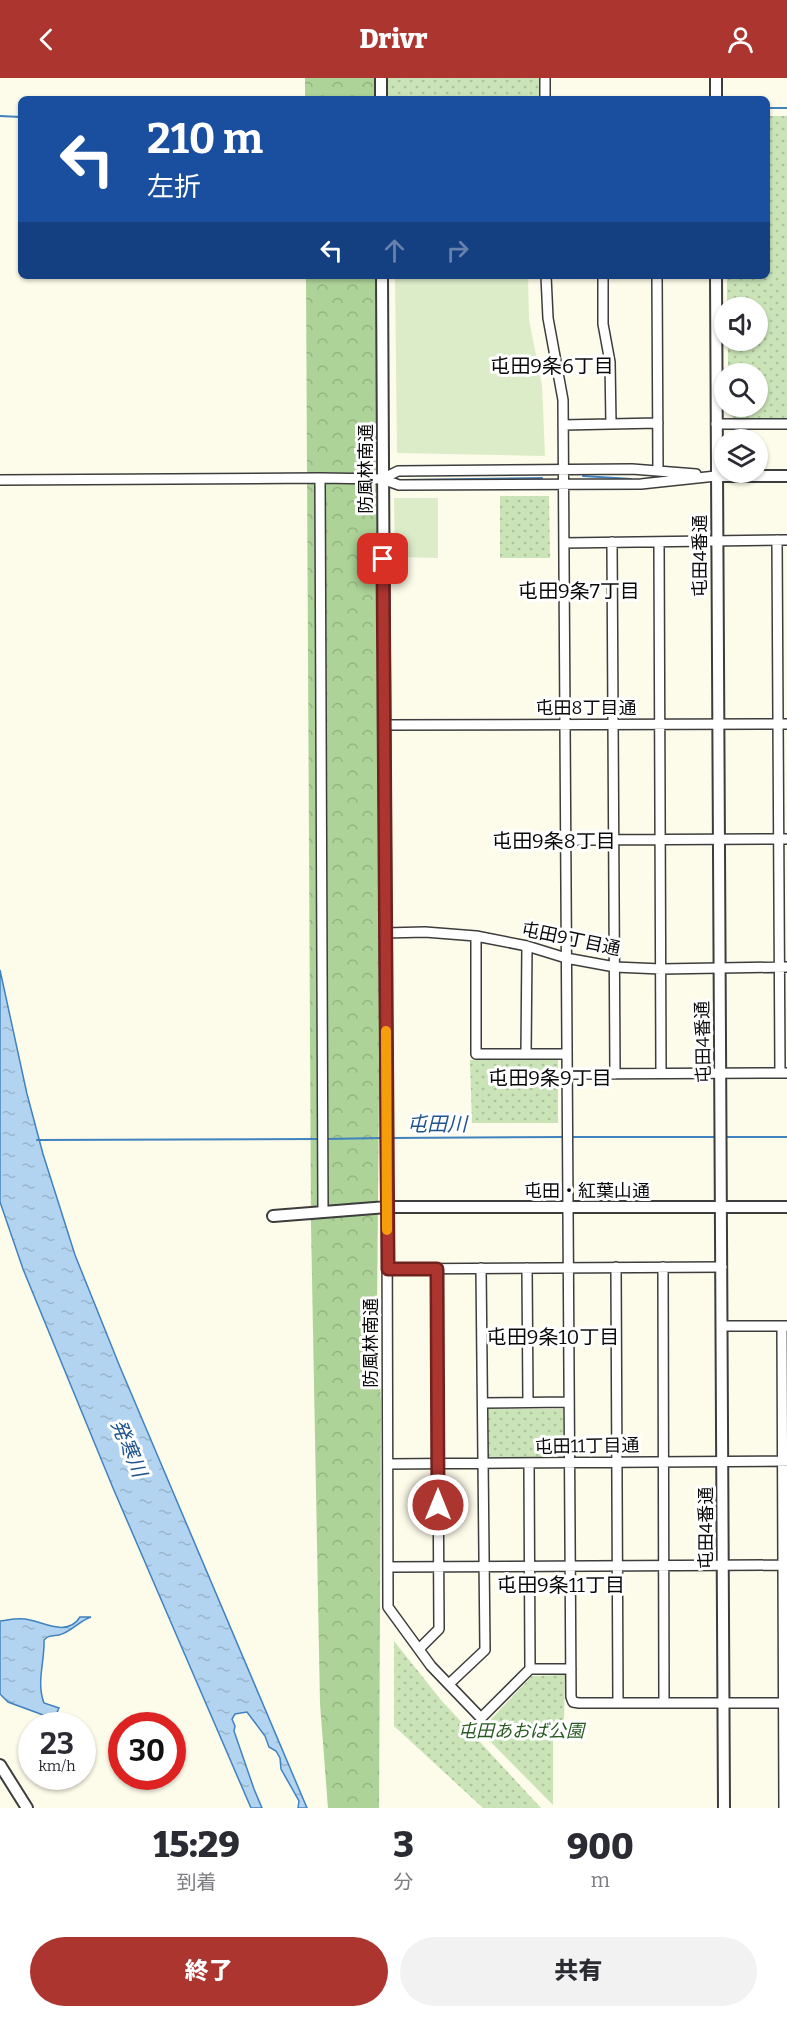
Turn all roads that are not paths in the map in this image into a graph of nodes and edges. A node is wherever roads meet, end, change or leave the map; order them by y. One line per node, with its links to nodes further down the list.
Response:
1 (381, 78): 4 (street)
2 (545, 78): 5 (street)
3 (716, 78): 6 (street)
4 (381, 96)
5 (545, 96)
6 (716, 96)
7 (382, 279): 25 (street, 防風林南通)
8 (546, 279): 16 (street)
9 (603, 279): 13 (street)
10 (657, 279): 12 (street)
11 (716, 279): 14 (street, 屯田4番通)
12 (658, 423): 13 (street); 19 (street)
13 (611, 424): 16 (street)
14 (716, 424): 15 (street); 17 (street, 屯田4番通)
15 (787, 424)
16 (563, 425): 18 (street)
17 (716, 429)
18 (563, 469): 19 (street); 25 (street); 28 (street)
19 (658, 471): 20 (street)
20 (714, 476)
21 (714, 476): 28 (street)
22 (768, 476): 23 (street)
23 (787, 476)
24 (320, 478): 25 (street); 26 (street); 64 (street)
25 (382, 479): 28 (street); 38 (street, 防風林南通)
26 (0, 480)
27 (716, 483): 30 (street, 屯田4番通)
28 (563, 484): 33 (street)
29 (782, 540): 30 (street); 37 (street)
30 (717, 541): 32 (street); 36 (street, 屯田4番通)
31 (612, 542): 32 (street); 33 (street); 39 (street)
32 (659, 542): 35 (street)
33 (564, 543): 34 (street)
34 (564, 724): 38 (street, 屯田8丁目通); 39 (street, 屯田8丁目通); 43 (street)
35 (660, 724): 36 (street, 屯田8丁目通); 39 (street, 屯田8丁目通); 40 (street)
36 (718, 724): 37 (street, 屯田8丁目通); 41 (street, 屯田4番通)
37 (782, 724): 42 (street)
38 (385, 725): 45 (street, 防風林南通)
39 (613, 725): 44 (street)
40 (660, 839): 41 (street); 44 (street); 52 (street)
41 (718, 839): 42 (street); 51 (street, 屯田4番通)
42 (783, 839): 50 (street)
43 (565, 840): 44 (street); 48 (street)
44 (614, 840): 49 (street)
45 (386, 933): 46 (street, 屯田9丁目通); 60 (street, 防風林南通)
46 (476, 936): 47 (street, 屯田9丁目通); 53 (street)
47 (527, 946): 48 (street, 屯田9丁目通); 53 (street)
48 (566, 958): 49 (street, 屯田9丁目通); 54 (street)
49 (615, 967): 52 (street, 屯田9丁目通); 58 (street)
50 (783, 967): 51 (street, 屯田9丁目通); 56 (street)
51 (719, 968): 52 (street, 屯田9丁目通); 55 (street, 屯田4番通)
52 (661, 969): 59 (street)
53 (526, 1054): 54 (street)
54 (567, 1054): 57 (street)
55 (720, 1073): 56 (street); 59 (street); 61 (street, 屯田4番通)
56 (783, 1073)
57 (567, 1074): 58 (street); 63 (street)
58 (615, 1074): 59 (street)
59 (661, 1074)
60 (387, 1207): 63 (street, 屯田・紅葉山通); 64 (street, 屯田・紅葉山通); 72 (street, 防風林南通)
61 (721, 1207): 62 (street, 屯田・紅葉山通); 63 (street, 屯田・紅葉山通); 69 (street, 屯田4番通)
62 (787, 1207)
63 (568, 1208): 66 (street)
64 (323, 1212): 65 (street, 屯田・紅葉山通)
65 (273, 1216)
66 (568, 1267): 67 (street); 71 (street); 77 (street)
67 (616, 1267): 68 (street); 81 (street)
68 (663, 1267): 69 (street); 82 (street)
69 (722, 1267): 74 (street, 屯田4番通)
70 (481, 1268): 71 (street); 73 (street); 78 (street)
71 (527, 1268): 76 (street)
72 (388, 1269): 73 (street); 86 (street, 防風林南通)
73 (437, 1269): 87 (street)
74 (722, 1326): 75 (street); 79 (street, 屯田4番通)
75 (784, 1326): 80 (street)
76 (528, 1402): 77 (street); 78 (street)
77 (568, 1402): 85 (street)
78 (483, 1403): 83 (street)
79 (723, 1461): 80 (street, 屯田11丁目通); 82 (street, 屯田11丁目通); 89 (street, 屯田4番通)
80 (785, 1461): 90 (street)
81 (616, 1462): 82 (street, 屯田11丁目通); 85 (street, 屯田11丁目通); 94 (street)
82 (663, 1462): 88 (street)
83 (483, 1463): 84 (street, 屯田11丁目通); 87 (street, 屯田11丁目通); 91 (street)
84 (529, 1463): 85 (street, 屯田11丁目通); 92 (street)
85 (568, 1463): 93 (street)
86 (388, 1464): 87 (street, 屯田11丁目通); 95 (street, 防風林南通)
87 (438, 1464): 96 (street)
88 (664, 1565): 89 (street); 94 (street); 103 (street)
89 (722, 1565): 90 (street); 104 (street, 屯田4番通)
90 (785, 1565): 101 (street)
91 (484, 1566): 92 (street); 96 (street); 100 (street)
92 (530, 1566): 93 (street); 98 (street)
93 (569, 1566): 94 (street); 99 (street)
94 (618, 1566): 102 (street)
95 (388, 1567): 96 (street); 97 (street, 防風林南通)
96 (438, 1567): 97 (street)
97 (419, 1649): 100 (street, 防風林南通)
98 (530, 1669): 99 (street); 100 (street, 防風林南通)
99 (571, 1669): 102 (street)
100 (449, 1684)
101 (785, 1702): 104 (street); 105 (street)
102 (618, 1703): 103 (street)
103 (664, 1703): 104 (street)
104 (723, 1703): 108 (street, 屯田4番通)
105 (785, 1742): 109 (street)
106 (0, 1765): 107 (street)
107 (27, 1808)
108 (724, 1808)
109 (784, 1808)

